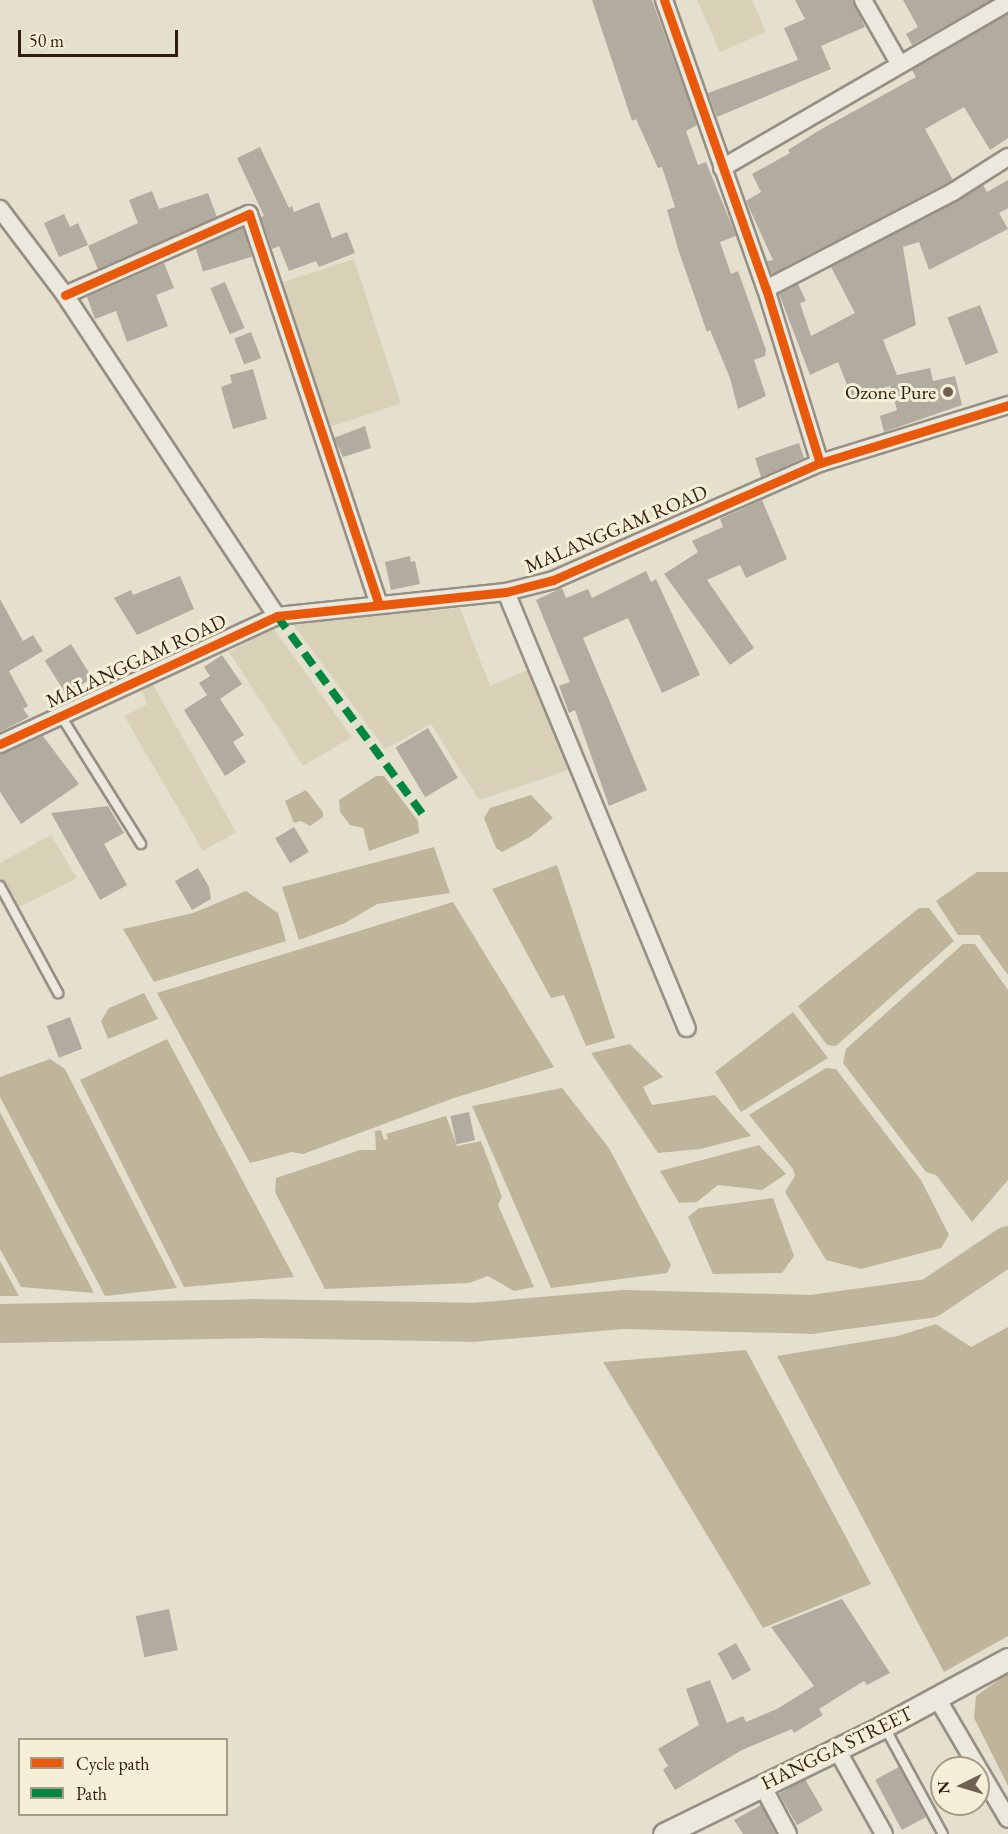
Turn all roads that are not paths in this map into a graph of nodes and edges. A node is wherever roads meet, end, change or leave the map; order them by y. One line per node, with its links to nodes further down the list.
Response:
1 (664, 0): 6 (street)
2 (863, 0): 4 (street)
3 (1008, 2): 4 (street)
4 (899, 63): 6 (street)
5 (1008, 157): 8 (street)
6 (722, 168): 8 (street)
7 (0, 209): 9 (street)
8 (766, 289): 11 (street)
9 (66, 295): 13 (street); 14 (street)
10 (1008, 405): 11 (street, MALANGGAM ROAD)
11 (820, 463): 12 (street, MALANGGAM ROAD)
12 (506, 592): 13 (street, MALANGGAM ROAD); 20 (street)
13 (380, 605): 14 (street, MALANGGAM ROAD)
14 (277, 616): 15 (street, MALANGGAM ROAD)
15 (61, 716): 16 (street, MALANGGAM ROAD); 17 (lane)
16 (1, 740)
17 (141, 844)
18 (0, 886): 19 (lane)
19 (58, 993)
20 (687, 1028)
21 (1008, 1659): 22 (street, HANGGA STREET)
22 (937, 1698): 23 (street, HANGGA STREET); 26 (street)
23 (884, 1726): 24 (street, HANGGA STREET); 30 (lane)
24 (836, 1748): 25 (street, HANGGA STREET); 29 (street)
25 (762, 1785): 27 (street, HANGGA STREET); 28 (street)
26 (1008, 1819)
27 (664, 1834)
28 (788, 1834)
29 (884, 1834)
30 (943, 1834)

